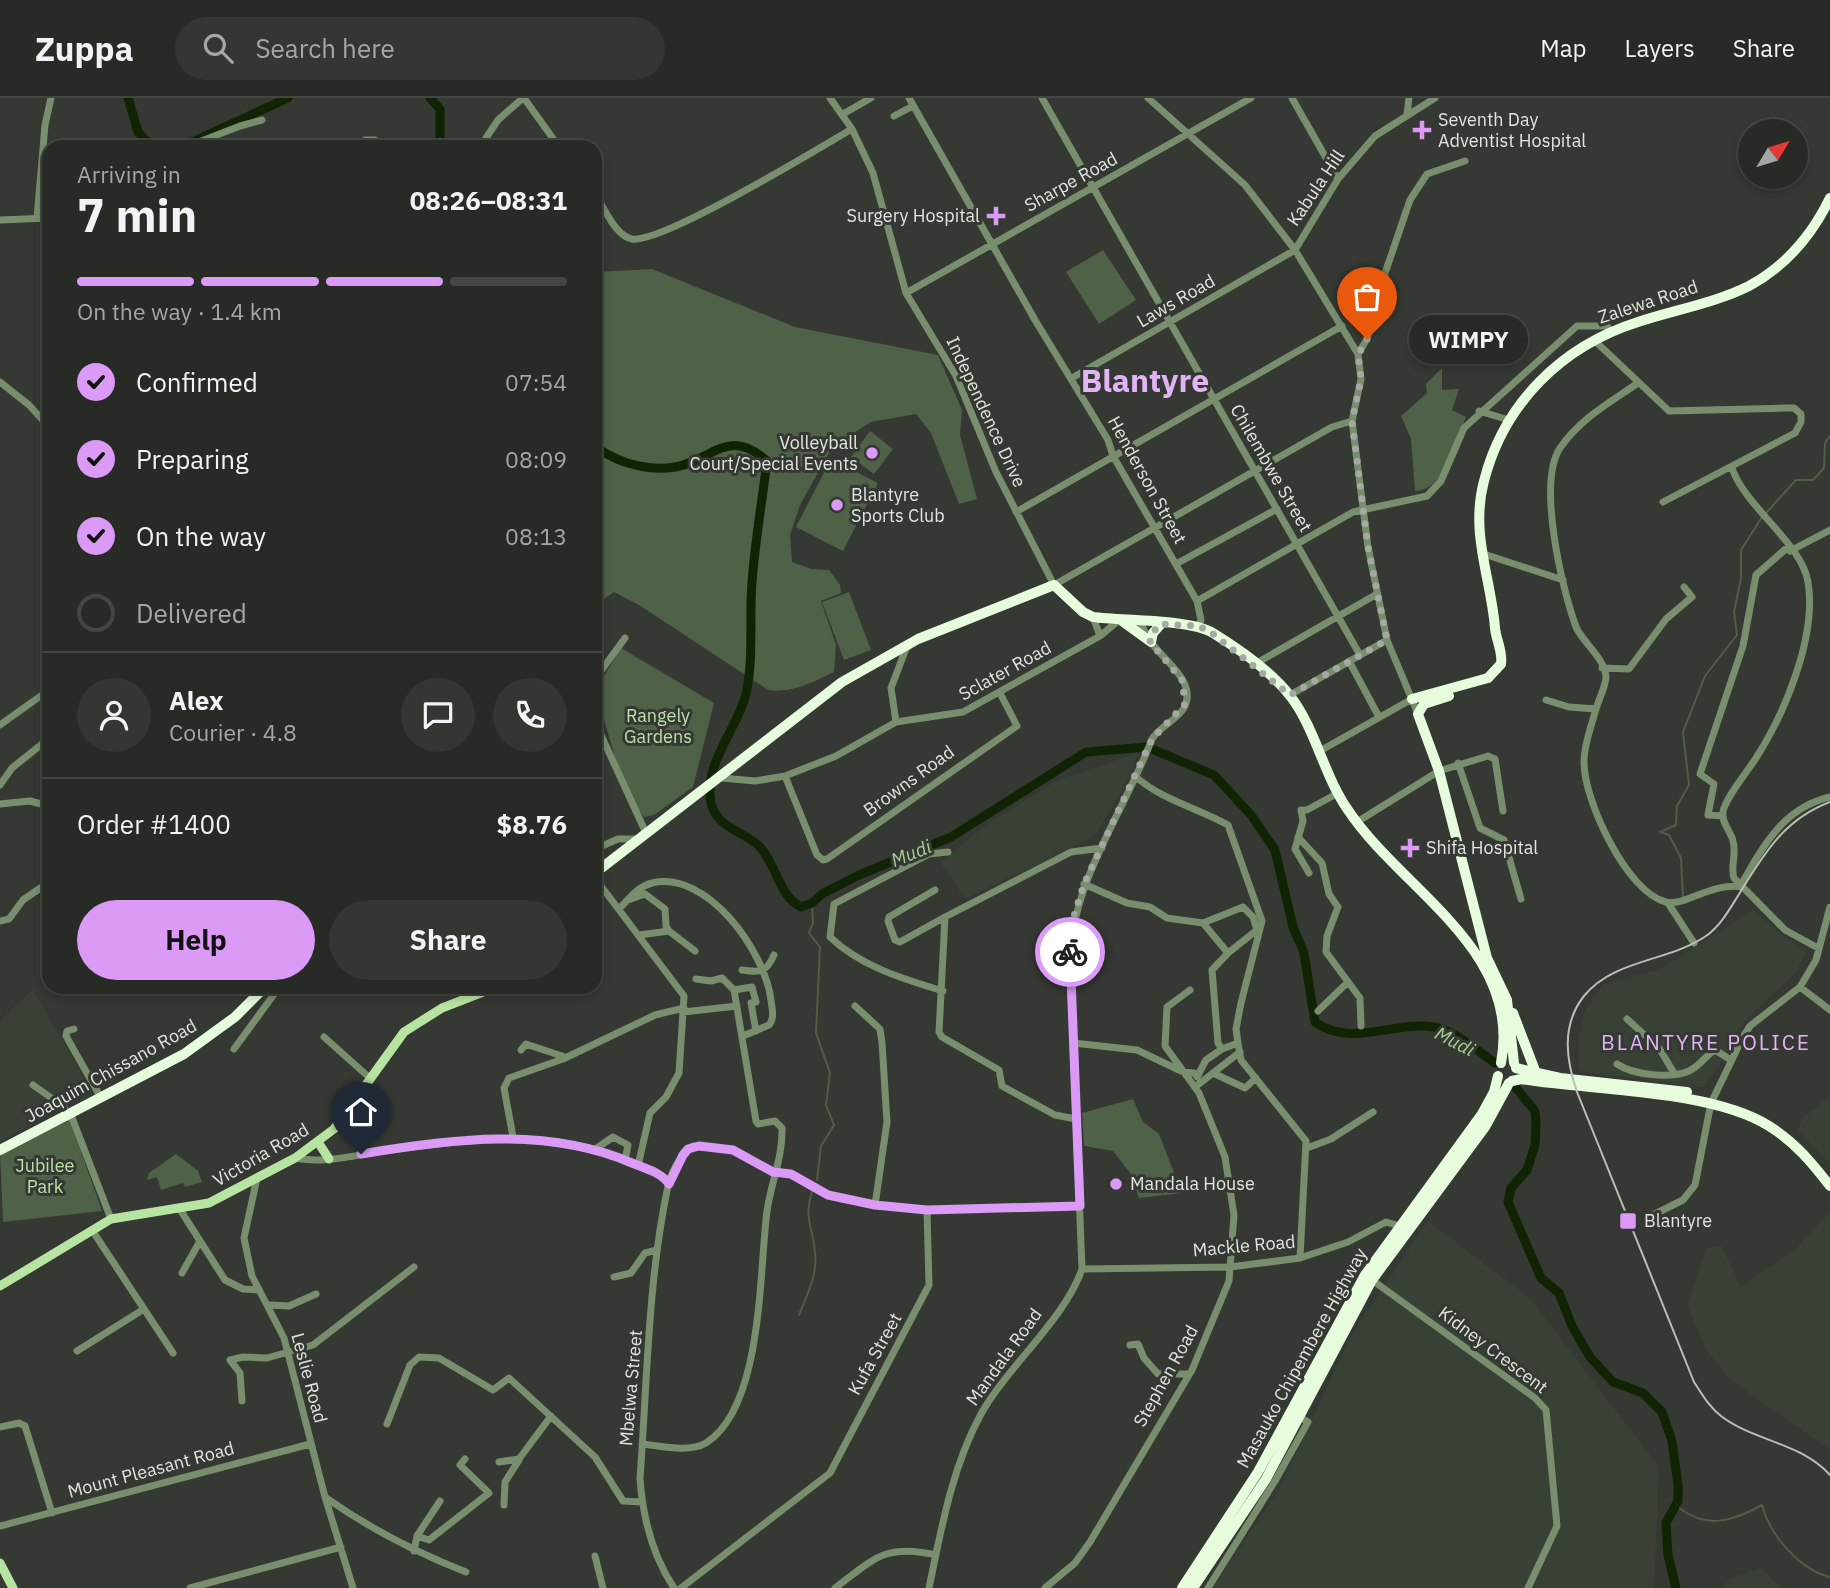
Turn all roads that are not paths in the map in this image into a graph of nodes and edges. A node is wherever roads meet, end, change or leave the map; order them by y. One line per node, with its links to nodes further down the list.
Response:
1 (51, 98): 19 (street)
2 (524, 98): 21 (street); 22 (street)
3 (830, 98): 13 (street, Independence Drive)
4 (871, 98): 13 (street)
5 (909, 98): 12 (street, Henderson Street)
6 (1042, 98): 26 (street, Chilembwe Street)
7 (1148, 98): 18 (street)
8 (1251, 98): 18 (street, Sharpe Road)
9 (1292, 98): 25 (street)
10 (1409, 98): 14 (street)
11 (1435, 98): 14 (street, Kabula Hill)
12 (913, 106): 15 (street); 32 (street, Henderson Street)
13 (843, 114): 17 (street, Independence Drive)
14 (1407, 114): 25 (street, Kabula Hill)
15 (894, 116)
16 (262, 120): 20 (street)
17 (852, 129): 28 (street); 34 (street, Independence Drive)
18 (1188, 135): 26 (street, Sharpe Road); 33 (street)
19 (44, 140)
20 (204, 140)
21 (485, 140)
22 (554, 140)
23 (42, 160): 29 (street)
24 (1465, 160): 39 (street)
25 (1338, 179): 33 (street, Kabula Hill)
26 (1093, 188): 32 (street, Sharpe Road); 35 (street, Chilembwe Street)
27 (1830, 198): 37 (highway, Zalewa Road)
28 (602, 208)
29 (37, 218): 30 (street); 31 (street)
30 (42, 218)
31 (0, 220)
32 (993, 243): 34 (street, Sharpe Road); 40 (street, Henderson Street)
33 (1295, 250): 35 (street, Laws Road); 36 (street)
34 (906, 293): 54 (street, Independence Drive)
35 (1171, 322): 40 (street, Laws Road); 43 (street, Chilembwe Street)
36 (1342, 326): 39 (street); 43 (street)
37 (1611, 331): 38 (highway, Zalewa Road); 44 (street)
38 (1593, 339): 42 (street); 46 (highway, Zalewa Road)
39 (1358, 355): 47 (street)
40 (1072, 378): 48 (street, Henderson Street)
41 (0, 382): 45 (street)
42 (1638, 383): 49 (street); 61 (street)
43 (1214, 400): 48 (street); 50 (street, Chilembwe Street)
44 (1479, 411): 46 (street); 53 (street)
45 (42, 419)
46 (1509, 420): 59 (highway, Zalewa Road)
47 (1352, 421): 50 (street); 53 (street)
48 (1113, 456): 54 (street); 55 (street, Henderson Street)
49 (1732, 468): 51 (street); 58 (street)
50 (1255, 471): 52 (street, Chilembwe Street); 55 (street)
51 (1663, 502)
52 (1278, 509): 57 (street, Chilembwe Street); 60 (street)
53 (1363, 509): 57 (street); 64 (street)
54 (1016, 512): 62 (street, Independence Drive)
55 (1156, 528): 60 (street, Henderson Street); 62 (street)
56 (1830, 530): 58 (street)
57 (1297, 544): 65 (street); 66 (street, Chilembwe Street)
58 (1789, 549): 107 (street); 107 (street)
59 (1481, 554): 61 (street); 70 (highway, Zalewa Road)
60 (1176, 564): 65 (street, Henderson Street)
61 (1563, 580): 81 (street)
62 (1054, 585): 67 (highway); 77 (highway)
63 (1684, 587): 81 (street)
64 (1377, 594): 66 (street); 75 (street)
65 (1197, 601): 72 (street, Henderson Street)
66 (1338, 615): 78 (street, Chilembwe Street); 80 (street)
67 (1093, 617): 68 (highway); 73 (street)
68 (1120, 621): 69 (highway); 73 (street, Sclater Road); 76 (highway)
69 (1140, 622): 71 (highway); 76 (street)
70 (1495, 622): 86 (highway, Zalewa Road); 89 (highway, Zalewa Road)
71 (1161, 624): 72 (highway); 76 (highway)
72 (1199, 626): 80 (highway)
73 (1100, 636): 83 (street, Sclater Road)
74 (625, 638): 82 (street)
75 (1387, 640): 78 (street); 86 (street)
76 (1150, 642): 99 (street)
77 (907, 645): 91 (street); 100 (highway)
78 (1360, 655): 79 (street)
79 (1349, 661): 85 (street); 90 (street)
80 (1255, 664): 85 (highway)
81 (1602, 667): 88 (street)
82 (602, 669)
83 (1000, 693): 91 (street, Sclater Road); 98 (street, Browns Road)
84 (42, 695): 92 (street)
85 (1290, 695): 95 (highway)
86 (1412, 699): 89 (street); 90 (street)
87 (1546, 700): 88 (street)
88 (1596, 709): 123 (street)
89 (1418, 714): 97 (highway)
90 (1379, 717): 95 (street)
91 (896, 722): 98 (street)
92 (0, 725)
93 (602, 739): 109 (street)
94 (42, 744): 101 (street)
95 (1318, 752): 102 (highway)
96 (1458, 763): 97 (street); 106 (street); 121 (street)
97 (1439, 772): 108 (street); 147 (highway)
98 (785, 776): 100 (street)
99 (1136, 778): 112 (street); 160 (street)
100 (719, 780): 109 (highway)
101 (0, 785)
102 (1338, 793): 108 (highway); 110 (street)
103 (1830, 797): 118 (street)
104 (0, 804): 105 (street)
105 (42, 804)
106 (1503, 811)
107 (1722, 816): 118 (street)
108 (1357, 822): 167 (highway)
109 (641, 836): 111 (street); 114 (highway)
110 (1298, 837): 115 (street); 139 (street)
111 (602, 846)
112 (1102, 848): 116 (street); 126 (street)
113 (948, 852): 143 (street)
114 (602, 870)
115 (1308, 873)
116 (1084, 884): 128 (street); 159 (street)
117 (602, 886): 125 (street)
118 (1742, 886): 123 (street); 132 (street)
119 (42, 887): 127 (street)
120 (935, 890): 126 (street)
121 (1521, 899)
122 (628, 900): 125 (street); 129 (street); 137 (street)
123 (1668, 903): 131 (street)
124 (1830, 907): 132 (street)
125 (619, 909): 130 (street)
126 (945, 917): 143 (street)
127 (0, 921)
128 (1203, 923): 134 (street); 134 (street)
129 (669, 931): 130 (street); 133 (street)
130 (639, 935): 150 (street)
131 (1694, 943)
132 (1818, 948): 140 (street)
133 (695, 951)
134 (1228, 953): 163 (street)
135 (774, 955): 137 (street)
136 (742, 970): 137 (street)
137 (764, 970): 156 (street)
138 (696, 979): 141 (street)
139 (1348, 982): 152 (street); 154 (street)
140 (1800, 987): 151 (street); 166 (street)
141 (734, 990): 148 (street); 156 (street)
142 (1190, 990): 173 (street, Stephen Road)
143 (943, 991): 185 (street)
144 (257, 994): 181 (highway, Joaquim Chissano Road)
145 (274, 994): 161 (street)
146 (480, 994): 177 (main road, Victoria Road)
147 (1507, 1000): 169 (highway); 171 (highway)
148 (737, 1006): 150 (street); 157 (street)
149 (855, 1006): 200 (street)
150 (683, 1010): 165 (street); 194 (street)
151 (1830, 1010)
152 (1318, 1011)
153 (1627, 1018): 172 (street)
154 (1361, 1026)
155 (74, 1029): 181 (street)
156 (756, 1031): 157 (street)
157 (743, 1036): 195 (street)
158 (324, 1037): 177 (street)
159 (1073, 1043): 173 (street); 185 (street)
160 (1238, 1043): 163 (street); 164 (street)
161 (234, 1049)
162 (521, 1049): 165 (street)
163 (1222, 1049): 174 (street)
164 (1240, 1052): 170 (street); 176 (street)
165 (566, 1058): 186 (street)
166 (1731, 1060): 172 (street); 182 (street)
167 (1500, 1063): 169 (highway); 175 (highway)
168 (1617, 1064): 172 (street)
169 (1515, 1066): 171 (highway); 178 (highway)
170 (1213, 1073): 176 (street); 180 (street)
171 (1536, 1073): 182 (highway)
172 (1674, 1073)
173 (1187, 1074): 174 (street); 180 (street, Stephen Road)
174 (1199, 1074): 180 (street)
175 (1498, 1076): 178 (highway); 206 (highway, Masauko Chipembere Highway)
176 (1256, 1078): 188 (street)
177 (371, 1079): 187 (main road, Victoria Road)
178 (1511, 1082): 182 (highway); 216 (highway, Masauko Chipembere Highway)
179 (33, 1085): 184 (street)
180 (1194, 1086): 212 (street, Stephen Road)
181 (102, 1099): 184 (highway, Joaquim Chissano Road)
182 (1713, 1100): 197 (highway); 199 (highway); 204 (street)
183 (1373, 1112): 188 (street)
184 (69, 1116): 189 (highway, Joaquim Chissano Road); 205 (street)
185 (1076, 1119): 201 (street)
186 (513, 1138): 190 (street); 192 (street)
187 (318, 1142): 191 (main road, Victoria Road); 192 (main road)
188 (1307, 1148): 210 (street)
189 (0, 1150)
190 (594, 1150): 193 (street); 193 (street)
191 (295, 1158): 192 (street); 196 (main road, Victoria Road)
192 (329, 1159)
193 (625, 1160): 194 (street)
194 (638, 1166): 198 (street)
195 (773, 1172): 198 (street, Mbelwa Street); 200 (street); 233 (street)
196 (257, 1178): 202 (main road, Victoria Road); 218 (street, Leslie Road)
197 (1830, 1179)
198 (669, 1184): 209 (street, Mbelwa Street)
199 (1830, 1186)
200 (875, 1205): 203 (street)
201 (1080, 1206): 203 (street); 213 (street)
202 (179, 1208): 205 (main road, Victoria Road); 208 (street)
203 (927, 1210): 255 (street, Kufa Street)
204 (1651, 1216)
205 (111, 1219): 207 (main road, Victoria Road)
206 (1400, 1226): 210 (street, Mackle Road); 259 (highway, Masauko Chipembere Highway)
207 (92, 1230): 217 (main road, Victoria Road); 221 (street)
208 (200, 1241): 214 (street); 218 (street)
209 (657, 1250): 215 (street); 233 (street, Mbelwa Street)
210 (1300, 1258): 212 (street, Mackle Road)
211 (414, 1267): 223 (street)
212 (1230, 1267): 213 (street, Mackle Road); 226 (street, Stephen Road)
213 (1082, 1269): 246 (street, Mandala Road)
214 (182, 1273)
215 (614, 1277)
216 (1372, 1280): 229 (highway, Masauko Chipembere Highway); 262 (street, Kidney Crescent)
217 (0, 1286)
218 (259, 1290): 220 (street, Leslie Road)
219 (316, 1294): 220 (street)
220 (269, 1305): 223 (street, Leslie Road)
221 (144, 1309): 224 (street); 225 (street)
222 (1130, 1345): 226 (street)
223 (288, 1350): 227 (street); 232 (street, Leslie Road)
224 (77, 1351)
225 (173, 1353)
226 (1189, 1374): 258 (street, Stephen Road)
227 (242, 1401)
228 (551, 1416): 230 (street); 235 (street); 239 (street)
229 (1298, 1416): 260 (highway, Masauko Chipembere Highway); 261 (street)
230 (387, 1424)
231 (0, 1427): 241 (street)
232 (310, 1444): 237 (street, Leslie Road); 241 (street, Mount Pleasant Road)
233 (642, 1444): 239 (street, Mbelwa Street)
234 (465, 1459): 243 (street)
235 (519, 1459): 236 (street); 240 (street)
236 (499, 1462)
237 (325, 1497): 244 (street, Leslie Road); 245 (street)
238 (440, 1501): 243 (street)
239 (642, 1502): 254 (street, Mbelwa Street)
240 (504, 1505)
241 (52, 1513): 242 (street, Mount Pleasant Road)
242 (0, 1526)
243 (418, 1536): 245 (street)
244 (341, 1547): 251 (street); 252 (street, Leslie Road)
245 (414, 1551): 249 (street)
246 (936, 1555): 256 (street); 257 (street, Mandala Road)
247 (595, 1556): 253 (street)
248 (0, 1563): 250 (main road)
249 (466, 1572)
250 (13, 1588)
251 (190, 1588)
252 (353, 1588)
253 (603, 1588)
254 (674, 1588)
255 (681, 1588)
256 (835, 1588)
257 (929, 1588)
258 (1045, 1588)
259 (1182, 1588)
260 (1194, 1588)
261 (1208, 1588)
262 (1528, 1588)

